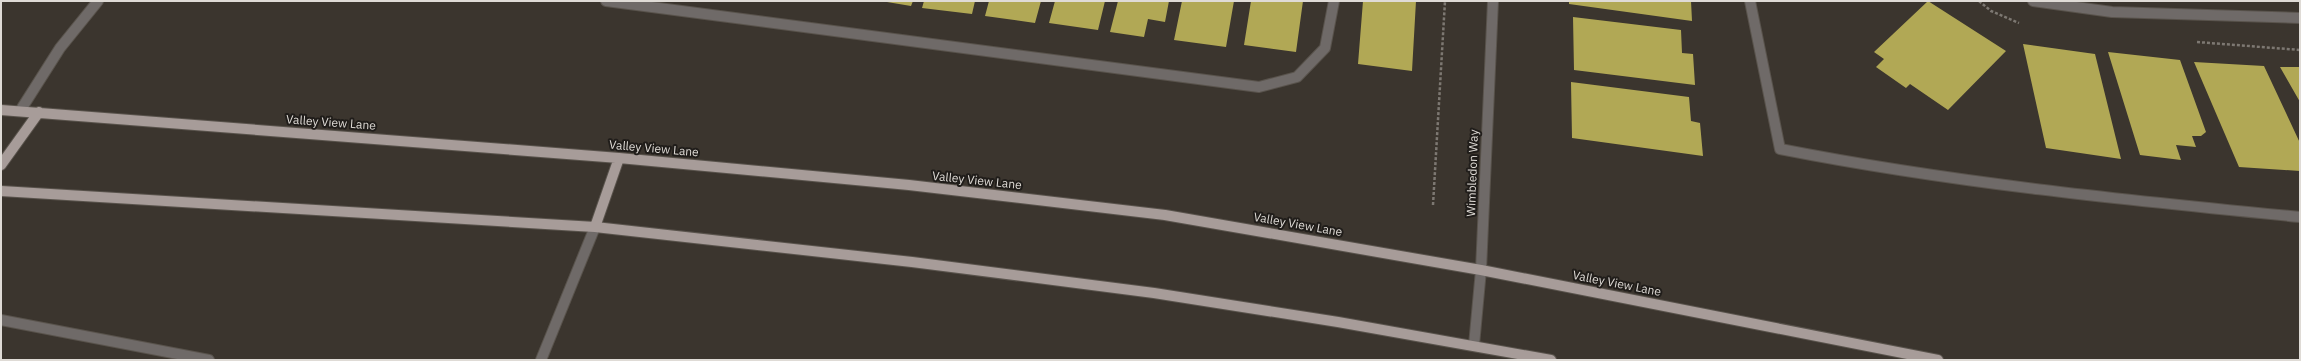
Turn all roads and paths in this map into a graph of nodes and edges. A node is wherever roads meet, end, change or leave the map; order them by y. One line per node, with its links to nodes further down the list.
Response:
1 (98, 1): 10 (street)
2 (606, 1): 3 (street)
3 (1334, 1)
4 (1445, 1): 15 (path)
5 (1493, 1): 18 (street, Wimbledon Way)
6 (1750, 1): 16 (street)
7 (2033, 1): 8 (street)
8 (2300, 18)
9 (1, 110): 10 (main road, Valley View Lane)
10 (20, 111): 11 (main road, Valley View Lane)
11 (39, 112): 12 (main road, Valley View Lane); 13 (main road)
12 (619, 158): 17 (main road); 18 (main road, Valley View Lane)
13 (1, 165)
14 (1, 191): 17 (main road)
15 (1433, 205)
16 (2300, 217)
17 (595, 226): 20 (main road); 22 (street)
18 (1481, 270): 20 (street, Wimbledon Way); 24 (main road, Valley View Lane)
19 (1, 320): 21 (street)
20 (1474, 345): 23 (main road)
21 (209, 360)
22 (541, 360)
23 (1551, 360)
24 (1938, 360)

